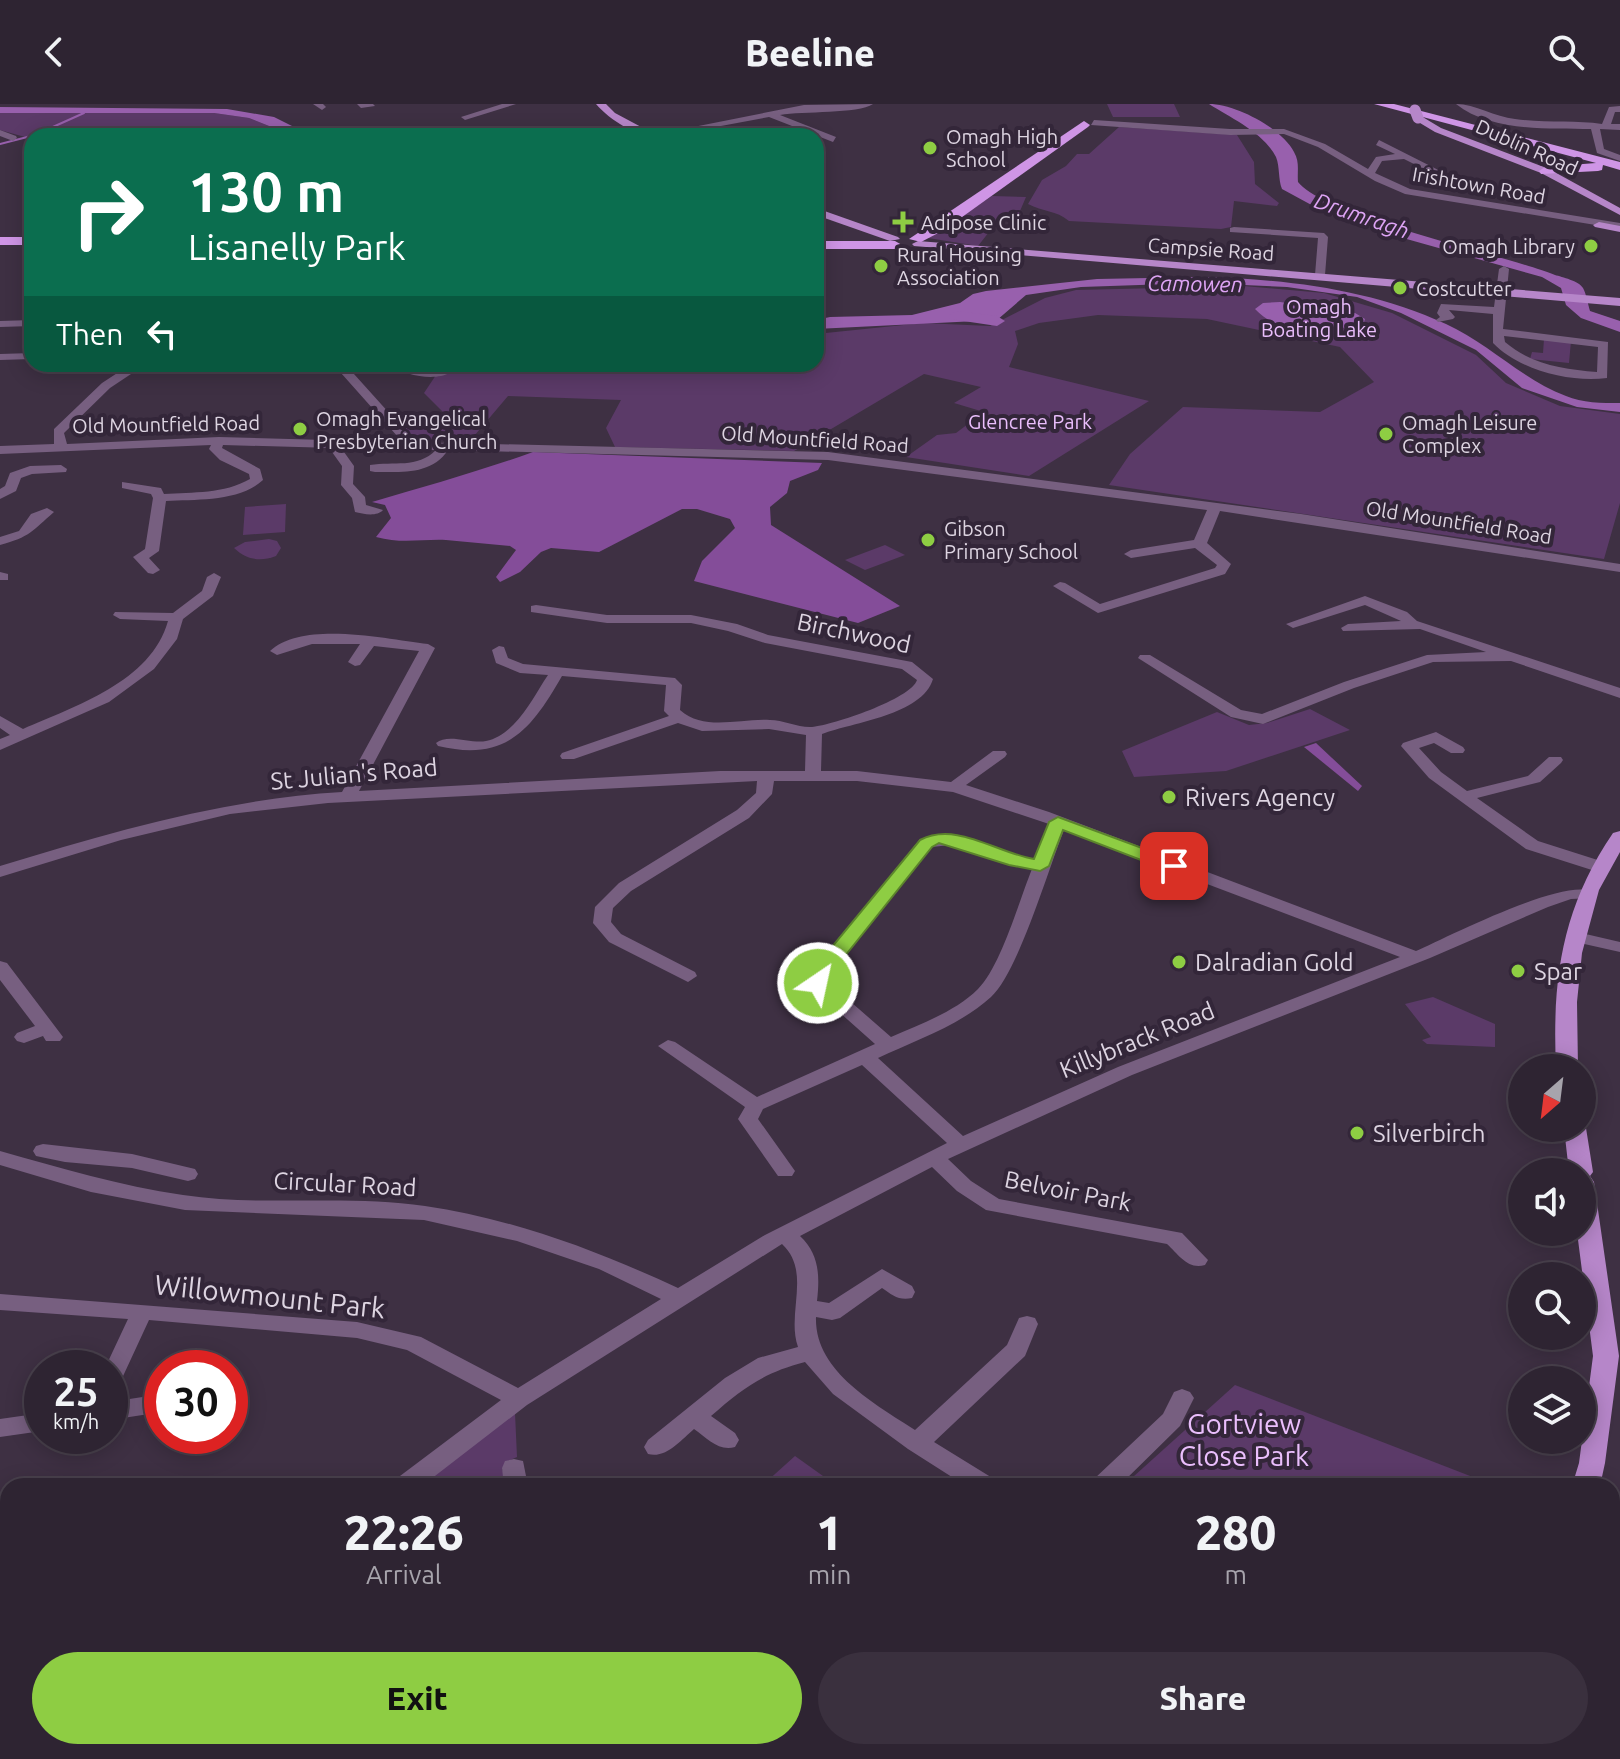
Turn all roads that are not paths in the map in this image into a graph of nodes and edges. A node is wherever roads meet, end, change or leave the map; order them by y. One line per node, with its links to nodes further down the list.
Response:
1 (512, 104): 12 (street)
2 (601, 104): 18 (main road)
3 (778, 104): 9 (street)
4 (869, 104): 9 (street)
5 (1380, 104): 26 (highway)
6 (1396, 104): 10 (highway)
7 (1460, 104): 13 (street)
8 (1620, 109): 16 (street)
9 (794, 110): 11 (street)
10 (1416, 110): 28 (highway); 29 (main road, Dublin Road)
11 (772, 115): 19 (street); 20 (street)
12 (465, 117)
13 (1490, 117): 14 (street); 16 (street)
14 (1465, 118)
15 (1086, 121): 30 (street, Irishtown Road); 40 (highway)
16 (1600, 126): 17 (street); 28 (street)
17 (1620, 127)
18 (637, 128)
19 (688, 128)
20 (805, 128)
21 (0, 133): 23 (street)
22 (824, 135): 24 (street)
23 (13, 138)
24 (833, 139)
25 (1379, 143): 27 (street)
26 (1572, 154): 28 (highway); 29 (highway)
27 (1405, 156): 30 (street); 31 (street)
28 (1619, 164): 29 (highway)
29 (1545, 171): 32 (main road, Dublin Road)
30 (1371, 173): 34 (street, Irishtown Road)
31 (1459, 183)
32 (1620, 212)
33 (824, 214): 39 (main road)
34 (1599, 225): 35 (main road)
35 (1620, 228)
36 (1234, 230): 43 (street)
37 (0, 241): 38 (highway)
38 (24, 241)
39 (894, 242): 40 (highway); 41 (highway)
40 (917, 242): 43 (main road, Campsie Road)
41 (824, 245)
42 (1504, 269): 44 (street)
43 (1320, 275): 44 (main road, Campsie Road)
44 (1501, 291): 45 (main road, Campsie Road); 46 (street)
45 (1620, 302)
46 (1499, 311): 47 (street); 50 (street)
47 (1442, 320)
48 (24, 323): 49 (street)
49 (0, 324)
50 (1498, 337): 50 (street)
51 (24, 356): 52 (street)
52 (0, 357)
53 (123, 372): 60 (street)
54 (346, 372): 59 (street)
55 (430, 372): 56 (street)
56 (443, 373)
57 (219, 441): 58 (street, Old Mountfield Road); 60 (street, Old Mountfield Road); 67 (street)
58 (343, 443): 59 (street, Old Mountfield Road); 69 (street)
59 (402, 444): 61 (street, Old Mountfield Road)
60 (61, 446): 62 (street, Old Mountfield Road)
61 (445, 446): 63 (street); 68 (street, Old Mountfield Road)
62 (0, 450)
63 (375, 468)
64 (61, 469): 66 (street)
65 (127, 485): 67 (street)
66 (0, 495)
67 (160, 498): 75 (street)
68 (1215, 506): 72 (street); 74 (street, Old Mountfield Road)
69 (376, 510)
70 (47, 512): 71 (street)
71 (0, 541)
72 (1198, 543): 73 (street); 77 (street)
73 (1131, 554)
74 (1620, 568)
75 (153, 570)
76 (214, 577): 80 (street)
77 (1060, 586)
78 (536, 609): 94 (street, Birchwood)
79 (120, 615): 80 (street)
80 (176, 617): 95 (street)
81 (1336, 621): 82 (street); 83 (street); 83 (street)
82 (1293, 624)
83 (1412, 624): 87 (street)
84 (369, 643): 86 (street); 89 (street); 105 (street)
85 (499, 650): 90 (street)
86 (277, 651)
87 (1514, 656): 88 (street); 91 (street)
88 (1145, 658)
89 (355, 662)
90 (557, 672): 92 (street); 96 (street)
91 (1620, 693)
92 (678, 718): 94 (street, Birchwood); 100 (street)
93 (0, 721): 95 (street)
94 (814, 732): 102 (street)
95 (23, 736): 97 (street)
96 (444, 743)
97 (0, 745)
98 (1457, 750): 106 (street)
99 (999, 754): 104 (street)
100 (568, 756)
101 (1555, 760): 106 (street)
102 (813, 774): 103 (street, St Julian's Road); 104 (street, St Julian's Road)
103 (766, 777): 105 (street, St Julian's Road); 117 (street)
104 (955, 787): 107 (street, St Julian's Road)
105 (348, 796): 111 (street, St Julian's Road)
106 (1465, 796): 110 (street)
107 (1058, 822): 109 (street); 115 (street, St Julian's Road)
108 (1620, 837): 110 (main road)
109 (1040, 866): 119 (street); 119 (street)
110 (1601, 867): 112 (main road)
111 (0, 872)
112 (1587, 894): 113 (main road); 115 (street, Killybrack Road)
113 (1577, 937): 114 (street); 121 (main road)
114 (1620, 947)
115 (1416, 957): 124 (street, Killybrack Road)
116 (0, 967): 118 (street)
117 (688, 976)
118 (24, 1037)
119 (888, 1045): 122 (street)
120 (668, 1046): 123 (street)
121 (1566, 1054)
122 (864, 1056): 123 (street); 124 (street)
123 (756, 1105): 129 (street)
124 (961, 1145): 126 (street, Killybrack Road)
125 (43, 1151): 128 (street)
126 (934, 1157): 132 (street, Killybrack Road); 134 (street, Belvoir Park)
127 (0, 1158): 131 (street, Circular Road)
128 (108, 1159): 130 (street); 131 (street)
129 (785, 1171)
130 (188, 1174)
131 (91, 1185): 136 (street, Circular Road)
132 (785, 1234): 136 (street, Killybrack Road); 138 (street)
133 (1591, 1246): 154 (main road)
134 (1197, 1260)
135 (904, 1292): 138 (street)
136 (679, 1298): 144 (street, Killybrack Road)
137 (0, 1302): 139 (street, Willowmount Park)
138 (804, 1306): 142 (street)
139 (142, 1312): 141 (street); 144 (street, Willowmount Park)
140 (1027, 1324): 149 (street)
141 (124, 1350)
142 (810, 1352): 145 (street); 149 (street)
143 (1182, 1398): 153 (street)
144 (519, 1399): 151 (street, Killybrack Road)
145 (694, 1416): 148 (street); 150 (street)
146 (24, 1425): 147 (street)
147 (0, 1428)
148 (727, 1440)
149 (918, 1442): 152 (street)
150 (656, 1447)
151 (415, 1478)
152 (969, 1478)
153 (1111, 1478)
154 (1588, 1478)

